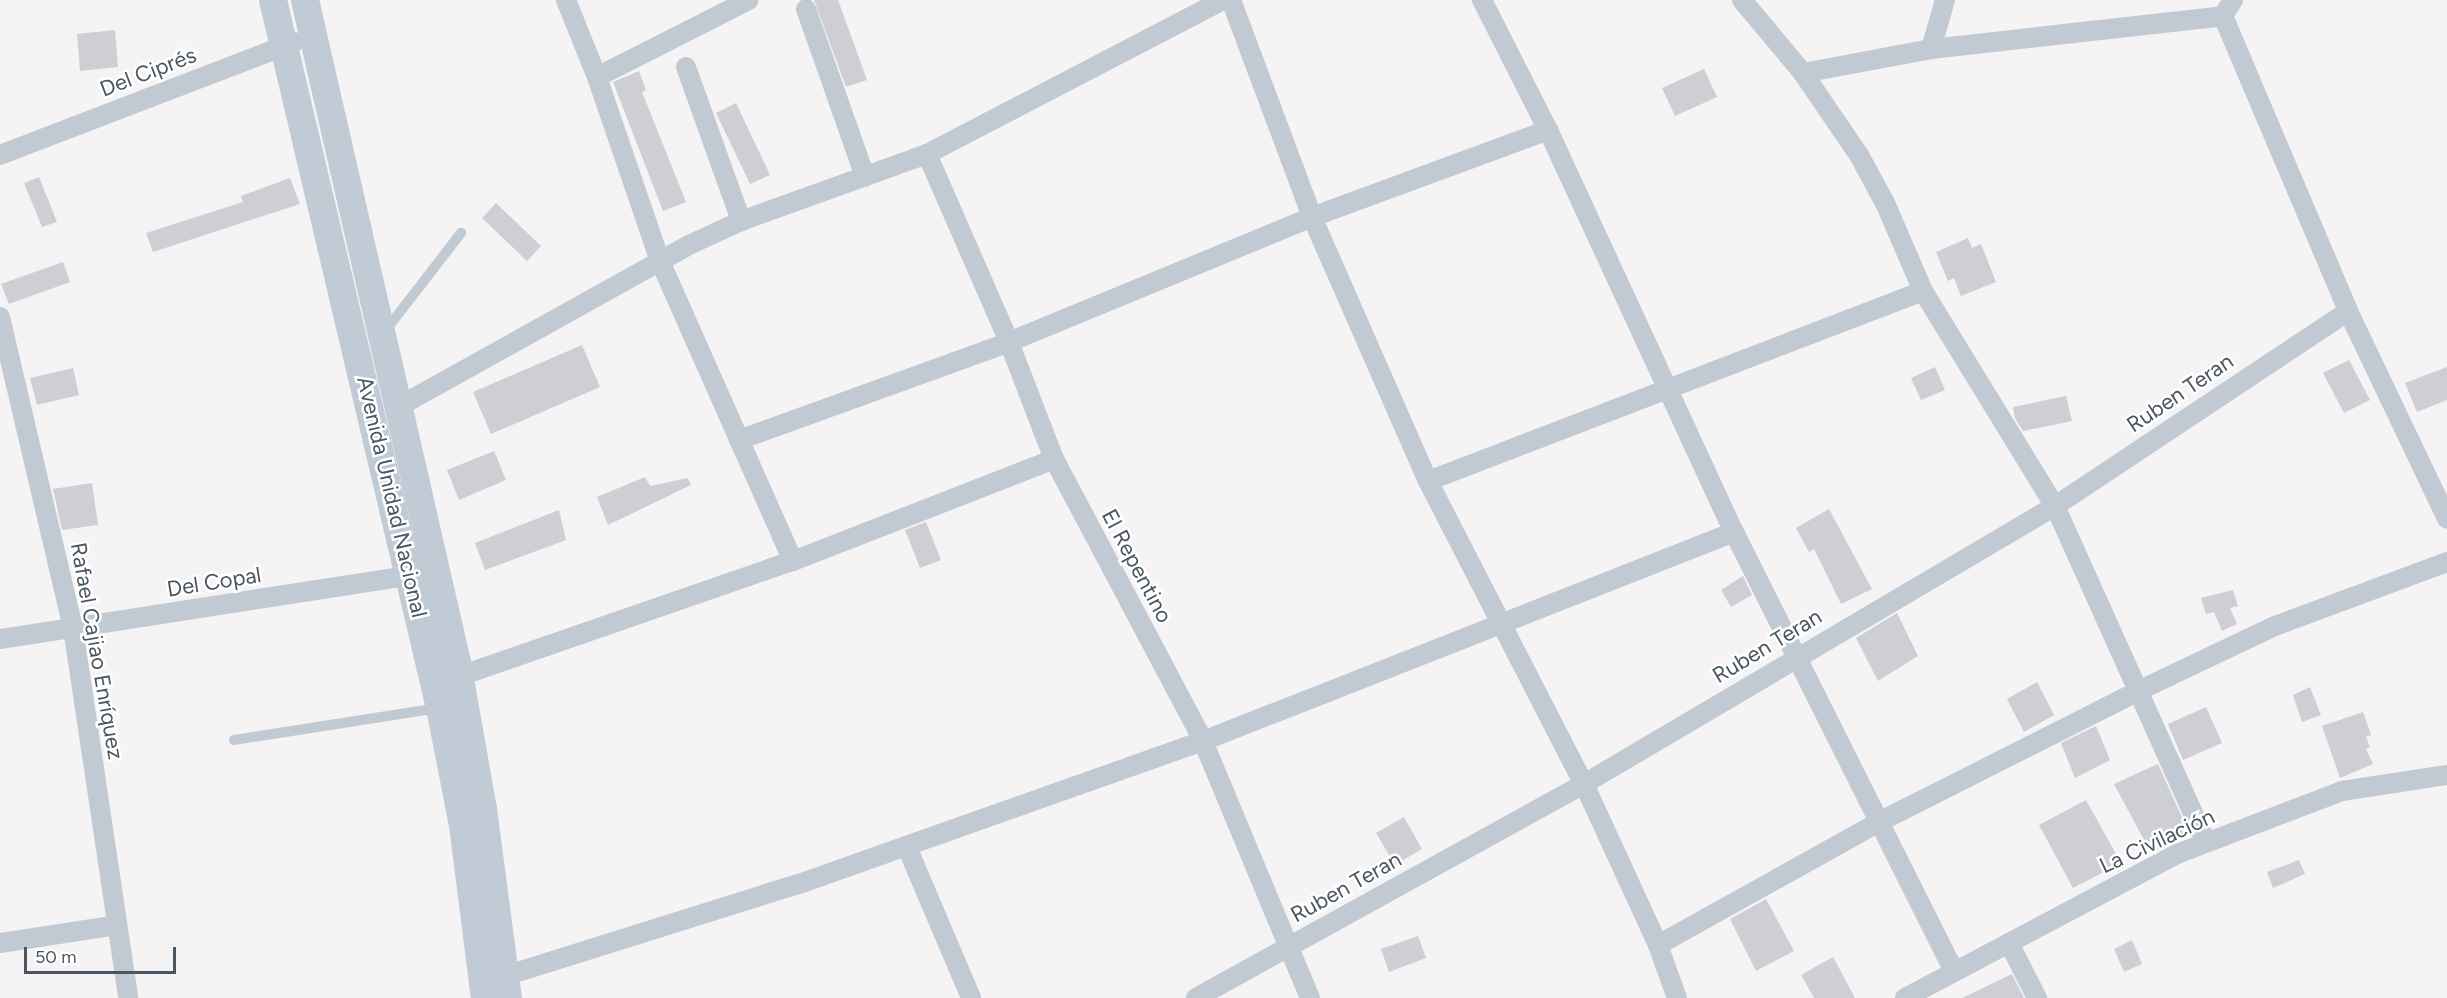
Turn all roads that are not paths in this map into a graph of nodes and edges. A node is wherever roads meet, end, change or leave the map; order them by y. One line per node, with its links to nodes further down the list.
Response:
1 (273, 0): 13 (main road, Avenida Unidad Nacional)
2 (305, 0): 12 (main road, Avenida Unidad Nacional)
3 (566, 0): 17 (street)
4 (748, 0): 17 (street)
5 (1223, 0): 19 (street)
6 (1231, 0): 22 (street)
7 (1482, 0): 18 (street)
8 (1742, 0): 16 (street)
9 (1945, 0): 14 (street)
10 (2228, 8): 14 (street); 27 (street)
11 (806, 9): 21 (street)
12 (313, 35): 13 (street, Del Ciprés); 29 (main road, Avenida Unidad Nacional)
13 (284, 45): 20 (street, Del Ciprés); 42 (main road, Avenida Unidad Nacional)
14 (1931, 49): 16 (street)
15 (686, 67): 23 (street)
16 (1803, 73): 26 (street)
17 (597, 77): 25 (street)
18 (1548, 130): 22 (street); 32 (street)
19 (927, 154): 21 (street); 30 (street, El Repentino)
20 (0, 155)
21 (865, 177): 23 (street)
22 (1312, 217): 30 (street); 36 (street)
23 (741, 221): 25 (street)
24 (461, 233): 29 (lane)
25 (660, 261): 33 (street); 34 (street)
26 (1923, 291): 32 (street); 37 (street)
27 (2348, 311): 37 (street, Ruben Teran); 38 (street)
28 (0, 317): 31 (street, Rafael Cajiao Enríquez)
29 (382, 335): 33 (main road, Avenida Unidad Nacional)
30 (1009, 342): 34 (street); 35 (street, El Repentino)
31 (5, 364): 44 (street, Rafael Cajiao Enríquez)
32 (1667, 387): 36 (street); 39 (street)
33 (399, 407): 42 (main road, Avenida Unidad Nacional)
34 (739, 440): 40 (street)
35 (1054, 459): 40 (street); 51 (street, El Repentino)
36 (1428, 481): 43 (street)
37 (2055, 506): 46 (street, Ruben Teran); 48 (street)
38 (2447, 519)
39 (1734, 532): 43 (street); 46 (street)
40 (793, 561): 47 (street)
41 (2447, 562): 48 (street)
42 (424, 574): 44 (street, Del Copal); 47 (main road, Avenida Unidad Nacional); 49 (main road, Avenida Unidad Nacional)
43 (1502, 625): 51 (street); 53 (street)
44 (73, 628): 45 (street, Del Copal); 57 (street, Rafael Cajiao Enríquez)
45 (0, 639)
46 (1797, 656): 53 (street, Ruben Teran); 54 (street)
47 (460, 676): 63 (main road, Avenida Unidad Nacional)
48 (2138, 692): 54 (street); 55 (street)
49 (440, 708): 50 (lane); 63 (main road, Avenida Unidad Nacional)
50 (234, 740)
51 (1203, 741): 56 (street); 61 (street, El Repentino)
52 (2447, 775): 55 (street, La Civilación)
53 (1584, 784): 60 (street); 61 (street, Ruben Teran)
54 (1879, 822): 60 (street); 62 (street)
55 (2206, 842): 59 (street, La Civilación)
56 (907, 847): 63 (street); 65 (street)
57 (117, 925): 58 (street); 64 (street, Rafael Cajiao Enríquez)
58 (0, 943)
59 (2009, 943): 62 (street, La Civilación); 70 (street)
60 (1658, 945): 68 (street)
61 (1287, 946): 66 (street, Ruben Teran); 67 (street, El Repentino)
62 (1954, 971): 69 (street, La Civilación)
63 (496, 988)
64 (128, 998)
65 (970, 998)
66 (1196, 998)
67 (1310, 998)
68 (1677, 998)
69 (1905, 998)
70 (2037, 998)

